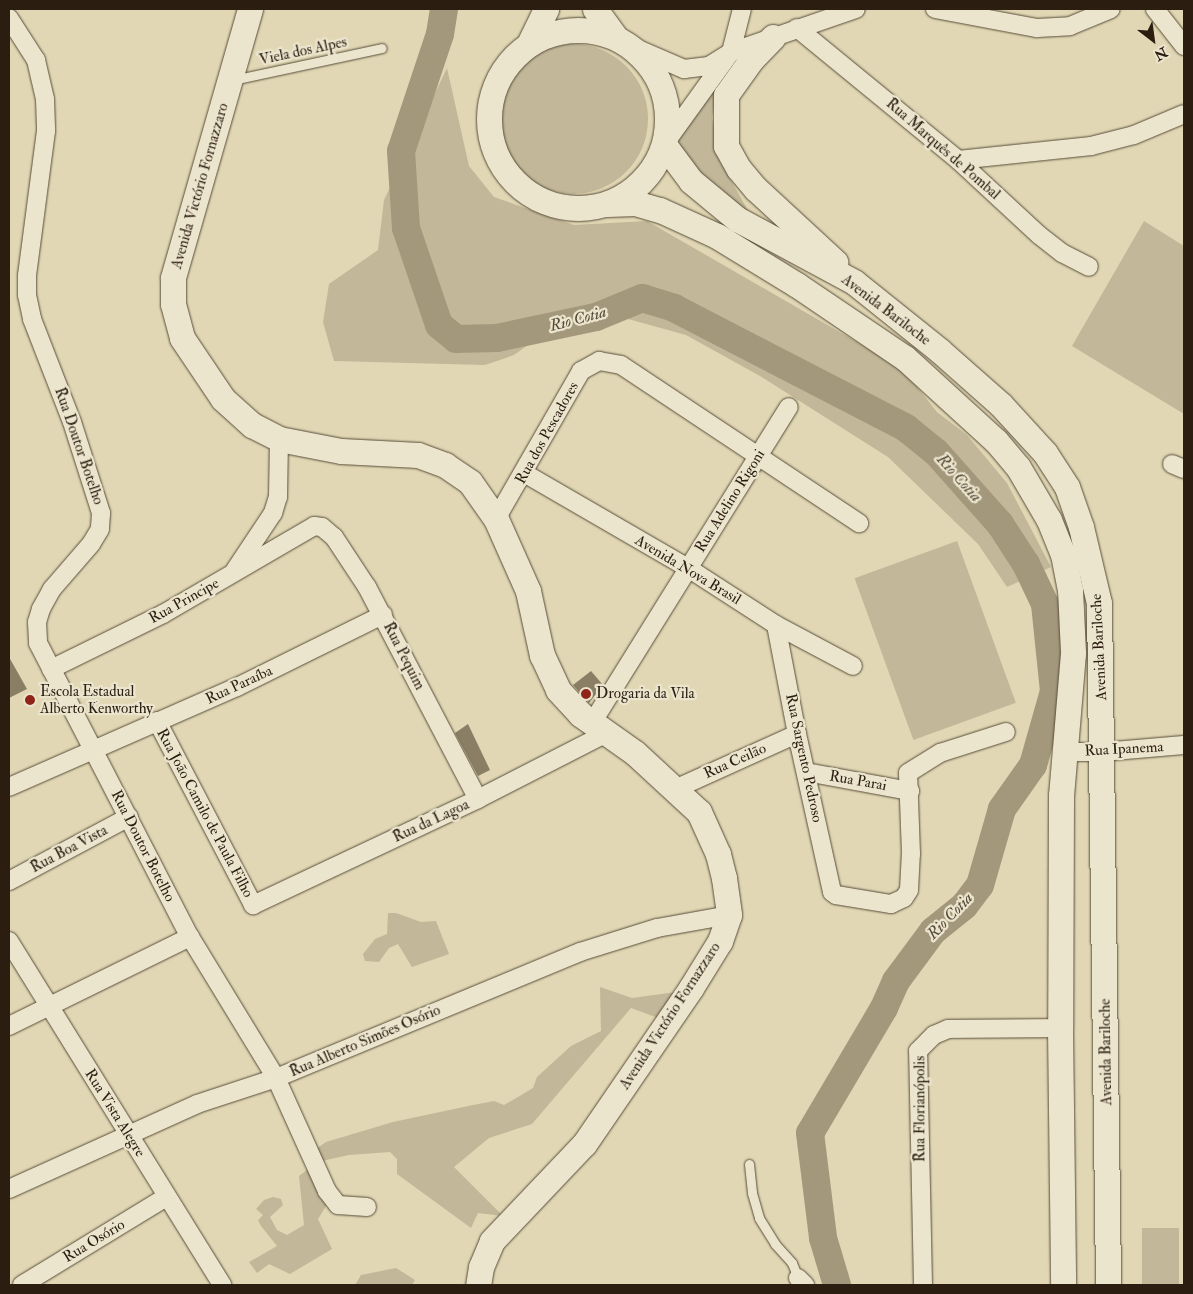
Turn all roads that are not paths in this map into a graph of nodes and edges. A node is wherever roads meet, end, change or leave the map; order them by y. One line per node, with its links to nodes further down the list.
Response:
1 (250, 9): 18 (main road, Avenida Victório Fornazzaro)
2 (546, 9): 14 (main road)
3 (595, 9): 13 (main road)
4 (742, 9): 17 (street)
5 (856, 9): 11 (street)
6 (935, 9): 9 (street)
7 (1111, 9): 9 (street)
8 (1155, 9): 15 (street)
9 (998, 14)
10 (9, 18): 37 (street, Rua Doutor Botelho)
11 (797, 28): 12 (street); 21 (street, Rua Marquês de Pombal)
12 (774, 37): 17 (street); 24 (main road)
13 (623, 42): 14 (main road); 17 (street); 20 (main road)
14 (529, 44): 22 (main road)
15 (1184, 46)
16 (382, 48): 18 (lane, Viela dos Alpes)
17 (731, 52): 20 (street)
18 (230, 80): 26 (main road, Avenida Victório Fornazzaro)
19 (1184, 114): 21 (street)
20 (665, 144): 22 (main road); 24 (main road, Avenida Bariloche)
21 (958, 160): 23 (street, Rua Marquês de Pombal)
22 (607, 204): 44 (main road, Avenida Bariloche)
23 (1089, 268)
24 (854, 282): 45 (main road, Avenida Bariloche)
25 (789, 407): 27 (street, Rua Adelino Rigoni)
26 (279, 439): 29 (main road, Avenida Victório Fornazzaro); 33 (street)
27 (758, 455): 28 (street, Rua dos Pescadores); 30 (street); 32 (street, Rua Adelino Rigoni)
28 (524, 473): 29 (street, Rua dos Pescadores); 32 (street, Avenida Nova Brasil)
29 (496, 519): 39 (main road, Avenida Victório Fornazzaro)
30 (859, 522)
31 (314, 526): 33 (street, Rua Principe); 34 (street, Rua Pequim)
32 (688, 568): 35 (street, Avenida Nova Brasil); 39 (street, Rua Adelino Rigoni)
33 (232, 574): 37 (street, Rua Principe)
34 (383, 615): 38 (street, Rua Paraíba); 50 (street, Rua Pequim)
35 (776, 624): 36 (street, Avenida Nova Brasil); 41 (street, Rua Sargento Pedroso)
36 (853, 666)
37 (51, 669): 43 (street, Rua Doutor Botelho)
38 (157, 721): 43 (street, Rua Paraíba); 53 (street, Rua João Camilo de Paula Filho)
39 (600, 728): 48 (main road, Avenida Victório Fornazzaro); 50 (street, Rua da Lagoa)
40 (1006, 732): 49 (street)
41 (797, 734): 46 (street, Rua Sargento Pedroso); 48 (street, Rua Ceilão)
42 (1184, 745): 45 (street, Rua Ipanema)
43 (93, 749): 47 (street, Rua Paraíba); 51 (street, Rua Doutor Botelho)
44 (1063, 752): 45 (street, Rua Ipanema); 59 (main road, Avenida Bariloche)
45 (1102, 752): 72 (main road, Avenida Bariloche)
46 (806, 772): 49 (street, Rua Parai); 49 (street, Rua Sargento Pedroso)
47 (9, 787)
48 (675, 789): 54 (main road, Avenida Victório Fornazzaro)
49 (910, 790)
50 (478, 800): 53 (street, Rua da Lagoa)
51 (129, 817): 52 (street, Rua Boa Vista); 55 (street, Rua Doutor Botelho)
52 (9, 882)
53 (253, 905)
54 (729, 914): 60 (street, Rua Alberto Simões Osório); 69 (main road, Avenida Victório Fornazzaro)
55 (190, 937): 57 (street); 60 (street, Rua Doutor Botelho)
56 (9, 941): 57 (street, Rua Vista Alegre)
57 (47, 1005): 58 (street); 61 (street, Rua Vista Alegre)
58 (9, 1026)
59 (1060, 1028): 70 (street, Rua Florianópolis); 71 (main road, Avenida Bariloche)
60 (276, 1078): 61 (street, Rua Alberto Simões Osório); 65 (street, Rua Doutor Botelho)
61 (129, 1135): 63 (street, Rua Alberto Simões Osório); 64 (street, Rua Vista Alegre)
62 (749, 1164): 66 (lane)
63 (9, 1188)
64 (166, 1197): 67 (street, Rua Osório); 68 (street, Rua Vista Alegre)
65 (367, 1207)
66 (801, 1282)
67 (22, 1285)
68 (222, 1285)
69 (478, 1285)
70 (922, 1285)
71 (1063, 1285)
72 (1108, 1285)

